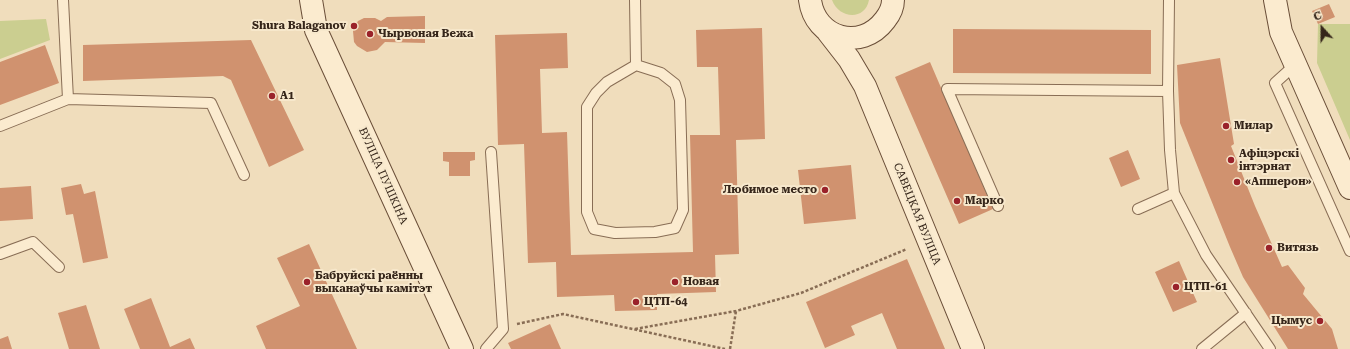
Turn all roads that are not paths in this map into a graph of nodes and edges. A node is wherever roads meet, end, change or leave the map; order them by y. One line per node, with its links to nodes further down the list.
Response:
1 (63, 0): 14 (lane)
2 (311, 0): 26 (street, ВУЛІЦА ПУШКІНА)
3 (635, 0): 11 (lane)
4 (1169, 0): 13 (lane)
5 (1275, 0): 10 (street)
6 (894, 1): 8 (street, САВЕЦКАЯ ВУЛІЦА)
7 (808, 3): 9 (street, САВЕЦКАЯ ВУЛІЦА)
8 (880, 27): 9 (street); 12 (street, САВЕЦКАЯ ВУЛІЦА)
9 (828, 32): 12 (street, САВЕЦКАЯ ВУЛІЦА)
10 (1296, 64): 18 (street); 22 (lane)
11 (636, 65): 11 (lane)
12 (861, 78): 28 (street, САВЕЦКАЯ ВУЛІЦА)
13 (1168, 91): 19 (lane); 20 (lane)
14 (68, 99): 15 (lane); 17 (lane)
15 (0, 126)
16 (491, 152): 27 (lane)
17 (244, 175)
18 (1350, 188)
19 (1174, 193): 21 (lane); 25 (lane)
20 (998, 206)
21 (1138, 209)
22 (1350, 251)
23 (0, 254): 24 (lane)
24 (59, 267)
25 (1246, 313): 29 (lane); 30 (lane)
26 (462, 349)
27 (486, 349)
28 (973, 349)
29 (1202, 349)
30 (1270, 349)

